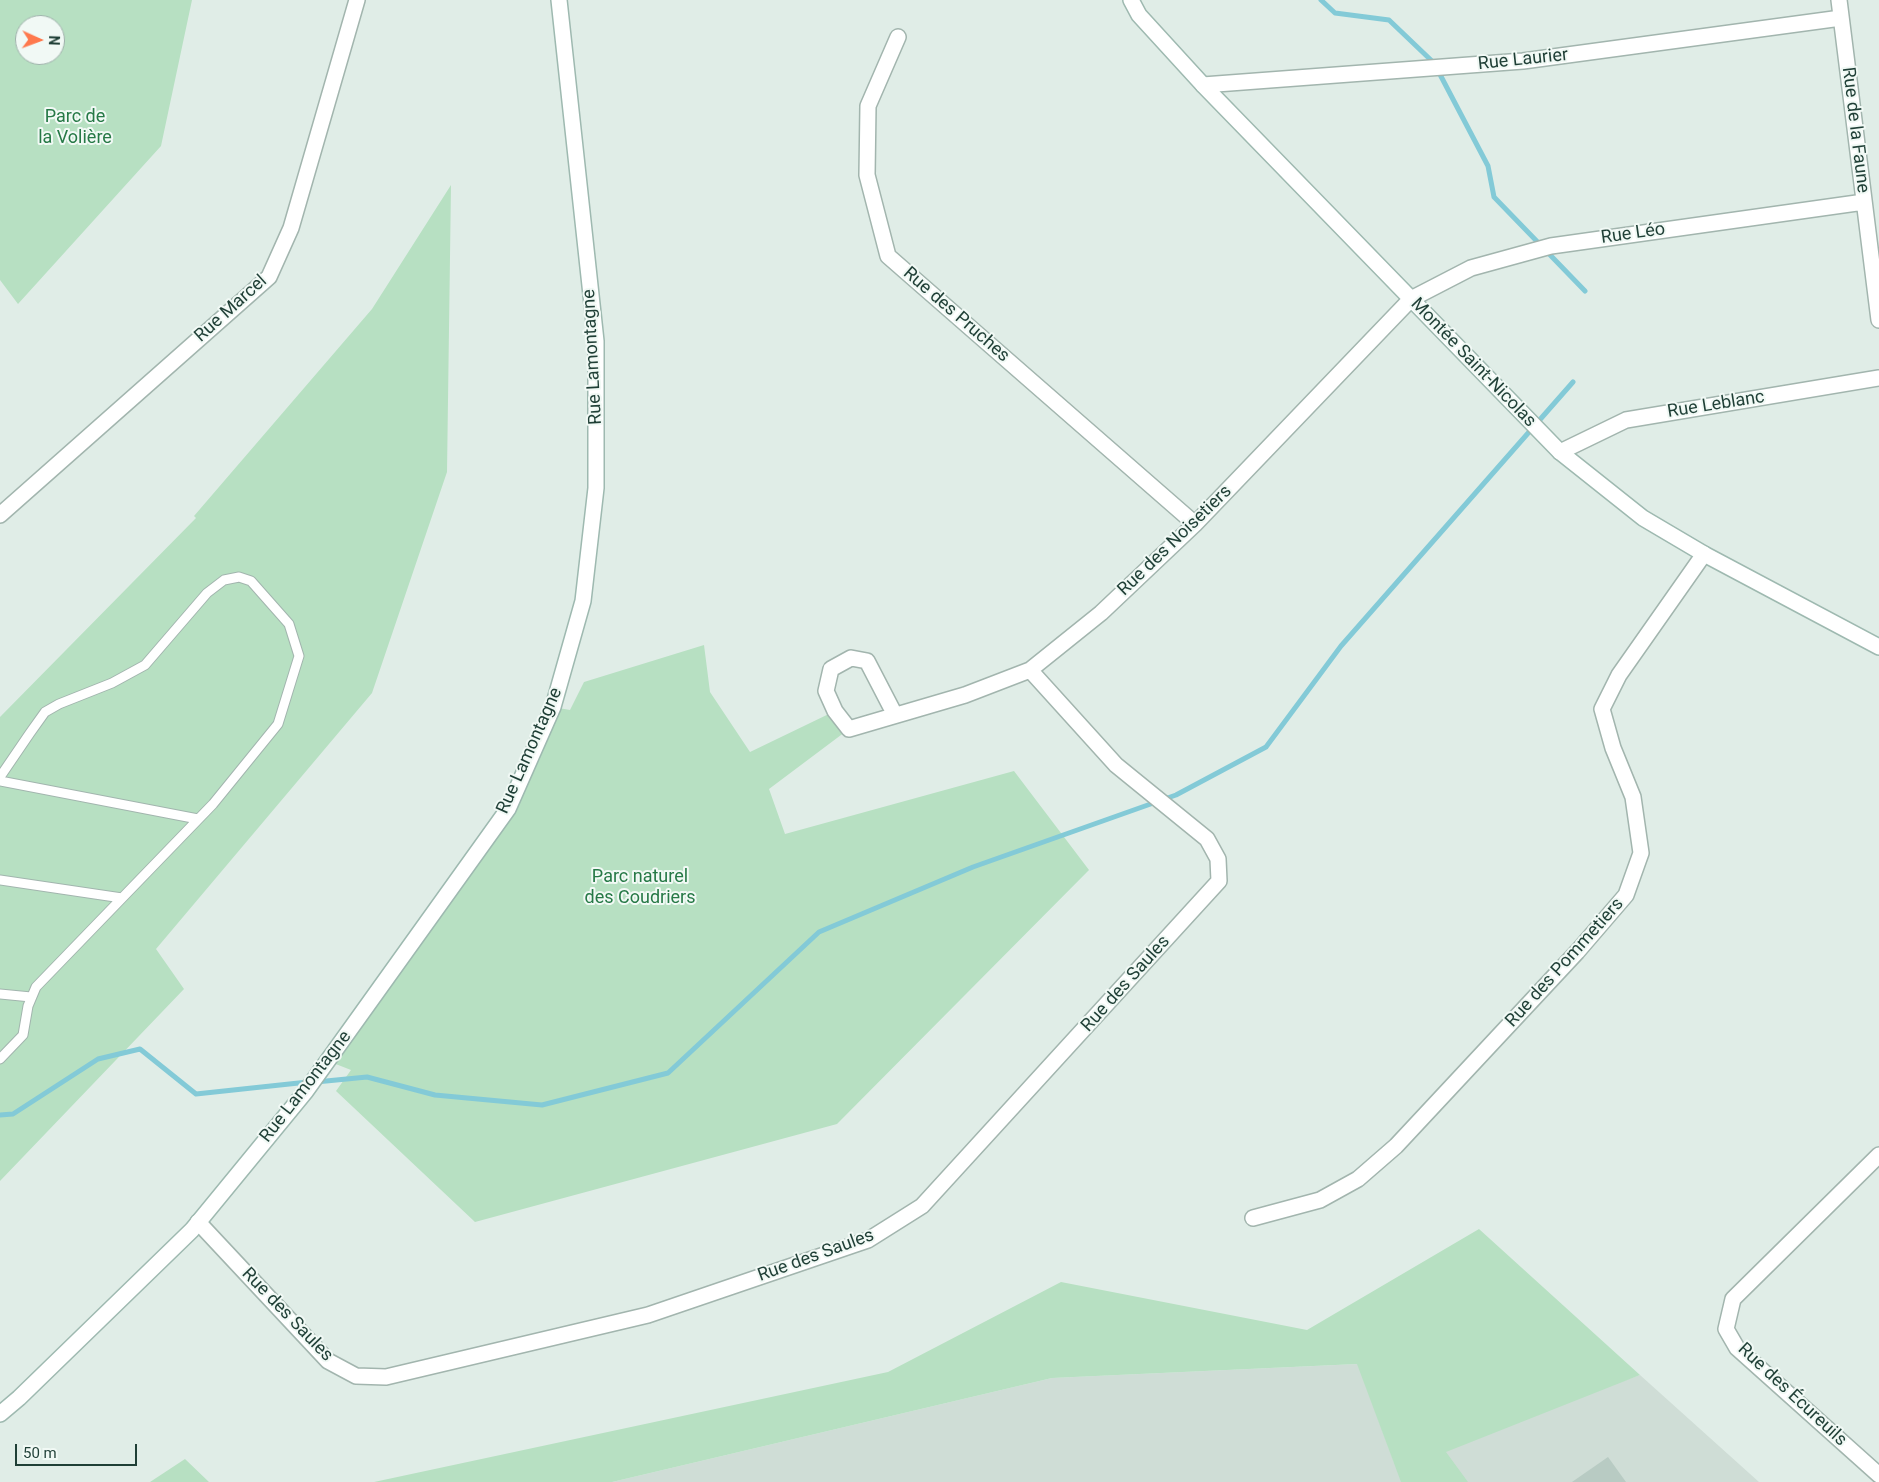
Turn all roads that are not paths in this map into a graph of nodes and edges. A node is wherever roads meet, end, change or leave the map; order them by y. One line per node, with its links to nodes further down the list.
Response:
1 (357, 0): 13 (street, Rue Marcel)
2 (560, 0): 28 (street, Rue Lamontagne)
3 (1131, 0): 7 (street, Montée Saint-Nicolas)
4 (1839, 0): 5 (street, Rue de la Faune)
5 (1841, 18): 7 (street, Rue Laurier); 8 (street, Rue de la Faune)
6 (898, 36): 14 (street, Rue des Pruches)
7 (1203, 85): 9 (street, Montée Saint-Nicolas)
8 (1864, 202): 9 (street, Rue Léo); 10 (street, Rue de la Faune)
9 (1411, 299): 12 (street, Montée Saint-Nicolas); 14 (street, Rue des Noisetiers)
10 (1879, 320)
11 (1879, 378): 12 (street, Rue Leblanc)
12 (1560, 452): 15 (street, Montée Saint-Nicolas)
13 (0, 516)
14 (1195, 524): 17 (street, Rue des Noisetiers)
15 (1704, 554): 16 (street, Montée Saint-Nicolas); 27 (street, Rue des Pommetiers)
16 (1879, 647)
17 (1030, 670): 18 (street, Rue des Noisetiers); 28 (street, Rue des Saules)
18 (895, 715): 18 (street, Rue des Noisetiers)
19 (0, 779): 20 (lane); 20 (lane)
20 (198, 819): 22 (lane)
21 (0, 880): 22 (lane)
22 (122, 898): 24 (lane)
23 (0, 994): 24 (lane)
24 (31, 997): 25 (lane)
25 (0, 1059)
26 (1879, 1155): 30 (street, Rue des Écureuils)
27 (1253, 1218)
28 (198, 1222): 29 (street, Rue Lamontagne)
29 (0, 1414)
30 (1879, 1475)

